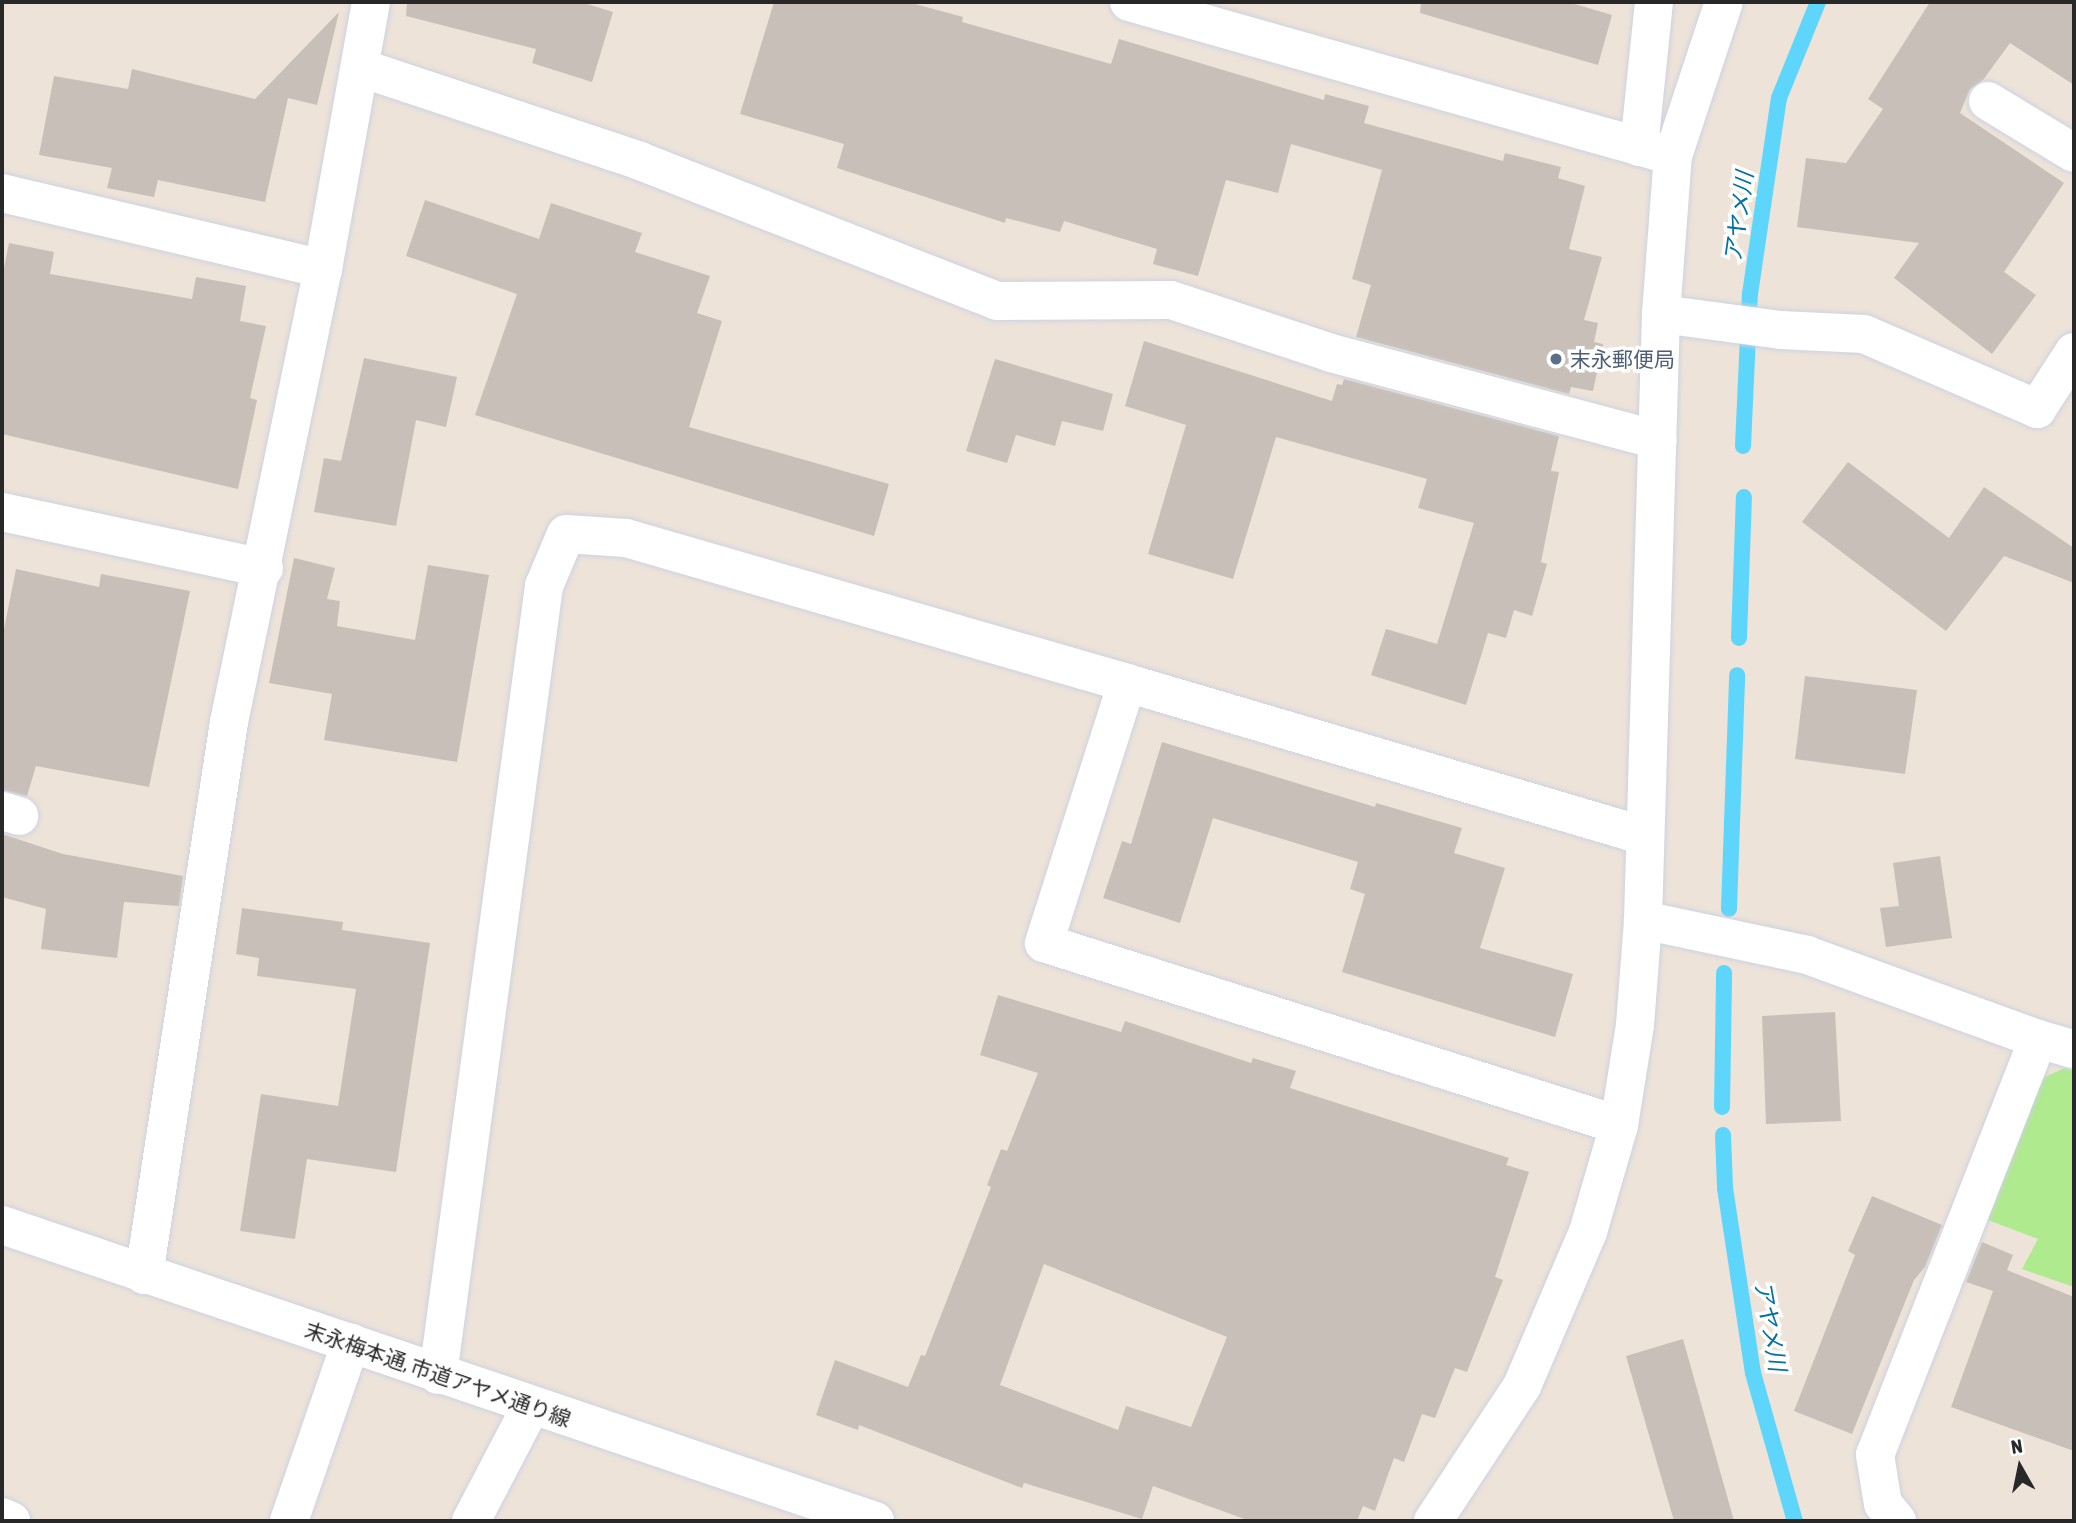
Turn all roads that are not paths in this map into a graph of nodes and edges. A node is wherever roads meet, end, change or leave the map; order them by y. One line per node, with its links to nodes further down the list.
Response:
1 (371, 2): 5 (street)
2 (1129, 2): 7 (street)
3 (1654, 2): 7 (street)
4 (1724, 2): 7 (street)
5 (361, 68): 10 (street); 13 (street)
6 (1988, 102): 8 (street)
7 (1656, 152): 11 (street)
8 (2074, 153)
9 (2, 194): 10 (street)
10 (323, 270): 15 (street)
11 (1661, 314): 12 (street); 13 (street)
12 (2074, 352)
13 (1658, 440): 17 (street)
14 (2, 512): 15 (street)
15 (264, 568): 23 (street)
16 (1128, 683): 17 (street); 21 (street); 25 (street)
17 (1645, 836): 18 (street)
18 (1643, 920): 19 (street); 21 (street)
19 (2038, 1039): 20 (street); 33 (street)
20 (2074, 1049)
21 (1619, 1125): 32 (street)
22 (2, 1225): 23 (street, 末永梅本通, 市道アヤメ通り線)
23 (144, 1275): 24 (street, 末永梅本通, 市道アヤメ通り線)
24 (351, 1342): 25 (street, 末永梅本通, 市道アヤメ通り線); 29 (street)
25 (438, 1375): 26 (street, 末永梅本通, 市道アヤメ通り線)
26 (530, 1408): 30 (street); 31 (street, 末永梅本通, 市道アヤメ通り線)
27 (2, 1517): 28 (street)
28 (12, 1521)
29 (289, 1521)
30 (471, 1521)
31 (874, 1521)
32 (1433, 1521)
33 (1897, 1521)

